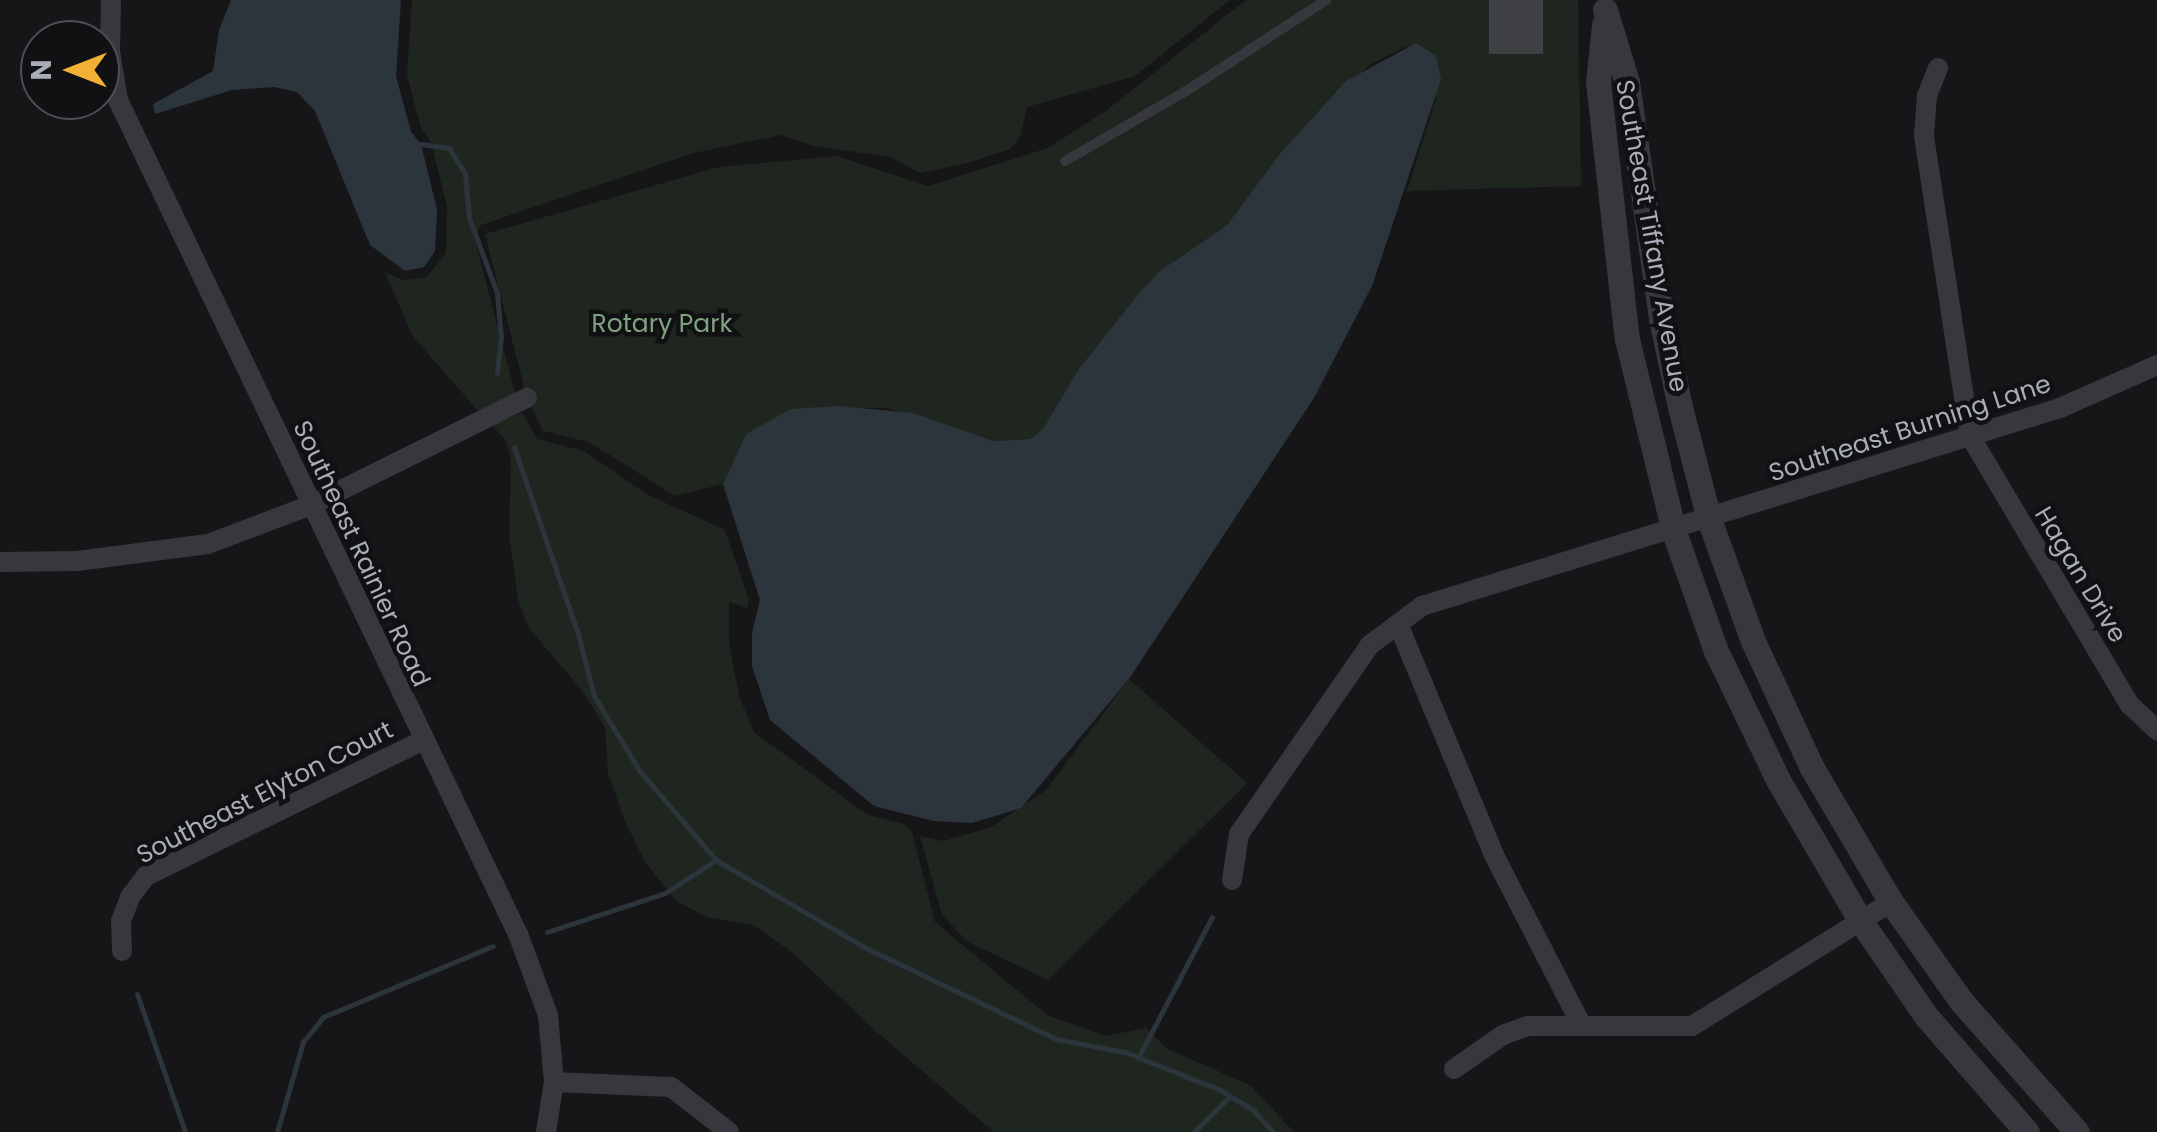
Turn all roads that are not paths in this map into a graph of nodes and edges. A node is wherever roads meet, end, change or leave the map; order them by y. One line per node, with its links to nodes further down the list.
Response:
1 (111, 0): 9 (street, Southeast Rainier Road)
2 (1326, 0): 5 (lane)
3 (1605, 5): 10 (street, Southeast Tiffany Avenue); 11 (street, Southeast Tiffany Avenue)
4 (1938, 68): 8 (street)
5 (1065, 161)
6 (2157, 365): 8 (street, Southeast Burning Lane)
7 (527, 398): 9 (street)
8 (1970, 436): 10 (street, Southeast Burning Lane); 14 (street, Hagan Drive)
9 (310, 505): 12 (street); 15 (street, Southeast Rainier Road)
10 (1709, 519): 11 (street, Southeast Burning Lane); 17 (street, Southeast Tiffany Avenue)
11 (1674, 532): 13 (street, Southeast Burning Lane); 18 (street, Southeast Tiffany Avenue)
12 (0, 562)
13 (1398, 624): 16 (street, Southeast Burning Lane); 20 (street)
14 (2157, 730)
15 (422, 741): 19 (street, Southeast Elyton Court); 22 (street, Southeast Rainier Road)
16 (1232, 880)
17 (1890, 902): 18 (street); 26 (street, Southeast Tiffany Avenue)
18 (1860, 920): 20 (street); 25 (street, Southeast Tiffany Avenue)
19 (122, 950)
20 (1582, 1026): 21 (street)
21 (1454, 1070)
22 (554, 1082): 23 (street, Southeast Rainier Road); 24 (street)
23 (546, 1132)
24 (729, 1132)
25 (2028, 1132)
26 (2077, 1132)

